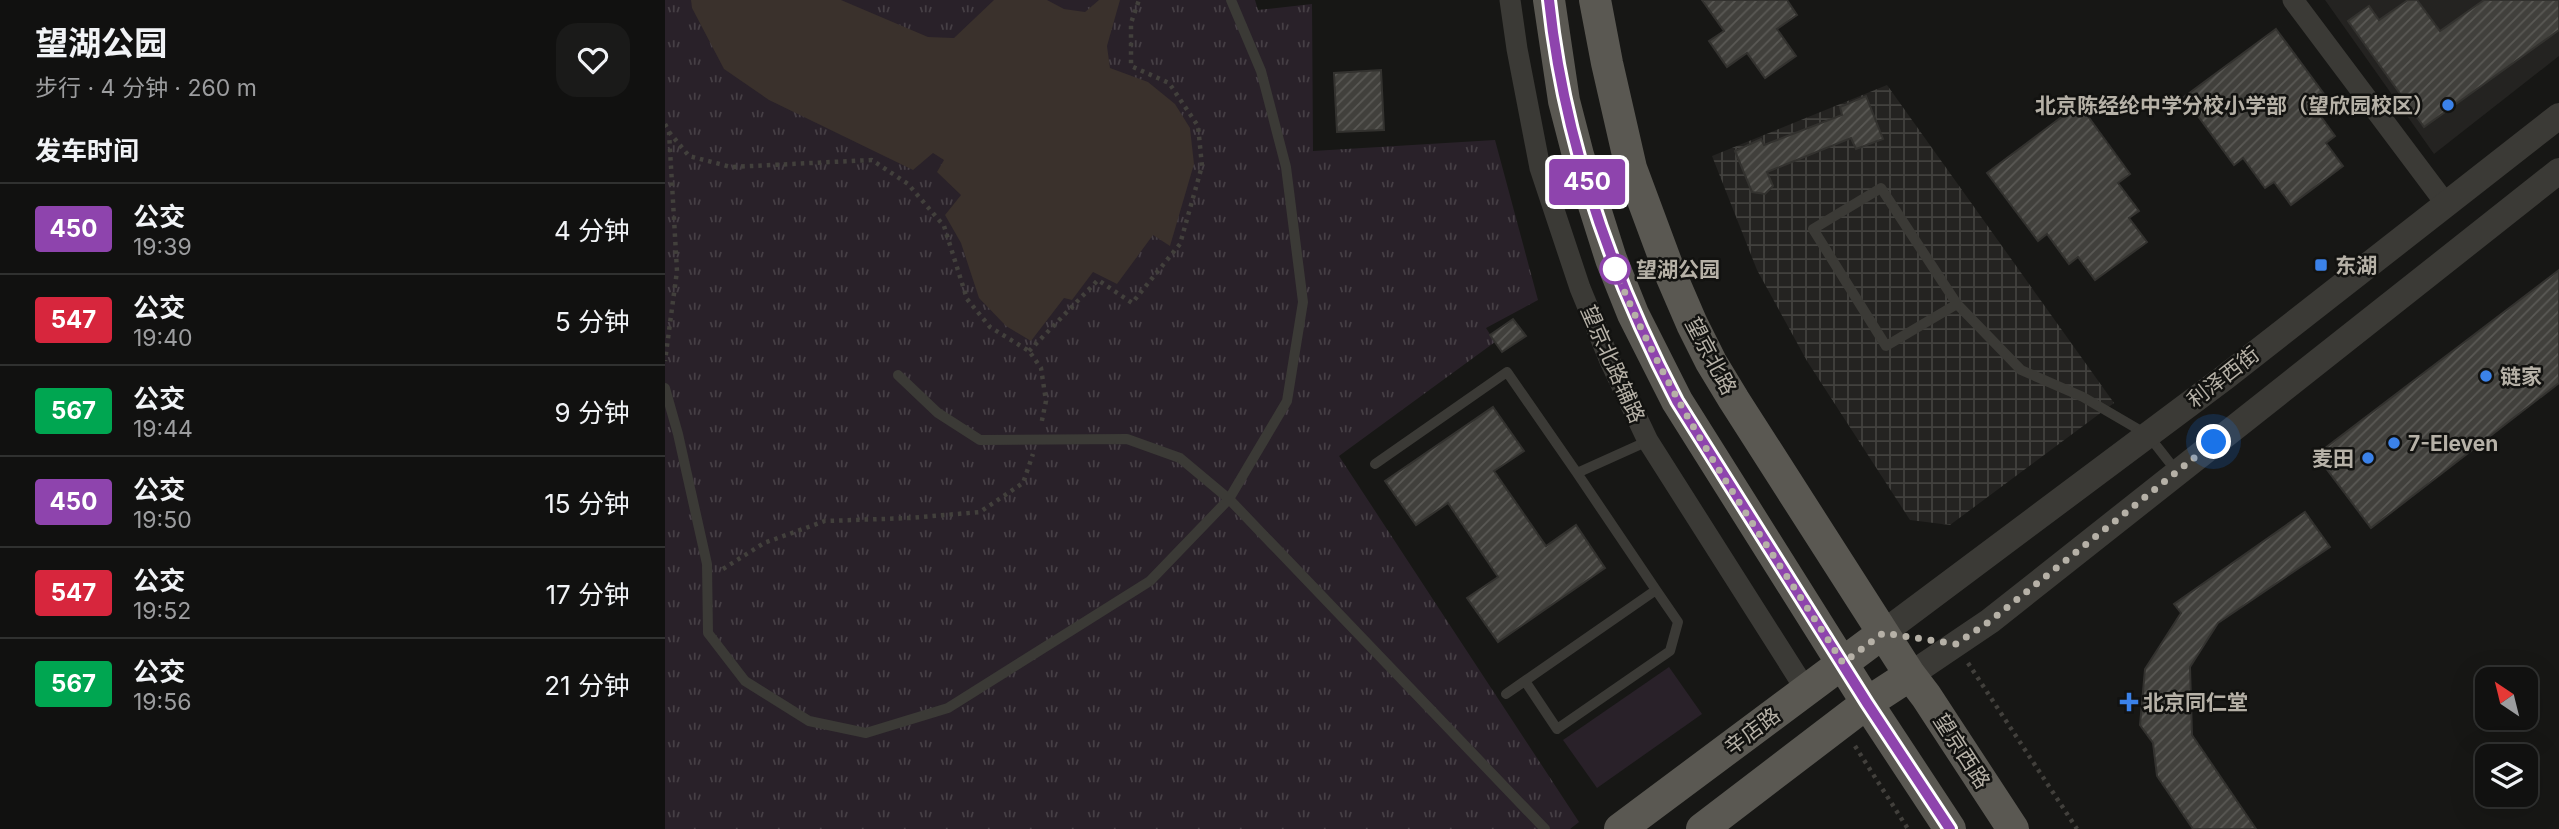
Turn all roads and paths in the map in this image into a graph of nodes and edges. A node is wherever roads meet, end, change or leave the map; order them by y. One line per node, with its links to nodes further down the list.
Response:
1 (1139, 0): 13 (path)
2 (1231, 0): 23 (lane)
3 (1510, 0): 19 (street, 望京北路辅路)
4 (1549, 0): 28 (main road)
5 (1595, 0): 26 (main road, 望京北路)
6 (2293, 0): 11 (street)
7 (2559, 116): 11 (street, 利泽西街)
8 (665, 124): 9 (path)
9 (669, 132): 13 (path); 14 (path)
10 (2559, 172): 21 (street)
11 (2446, 204): 17 (street, 利泽西街)
12 (1957, 304): 12 (lane); 17 (lane)
13 (1029, 351): 18 (path)
14 (665, 361)
15 (898, 375): 18 (lane)
16 (665, 388): 24 (lane)
17 (2148, 435): 21 (lane); 26 (street, 利泽西街)
18 (1037, 440): 23 (lane); 24 (path)
19 (1648, 441): 22 (lane); 31 (street, 望京北路辅路)
20 (1375, 464): 22 (lane)
21 (2177, 472): 27 (street)
22 (1577, 473): 25 (lane)
23 (1229, 499): 24 (lane); 35 (lane)
24 (707, 579)
25 (1657, 590): 30 (lane); 30 (lane)
26 (1883, 633): 28 (main road, 辛店路); 29 (main road, 望京北路)
27 (1956, 644): 29 (street); 41 (path)
28 (1843, 663): 31 (main road, 辛店路); 33 (main road)
29 (1910, 675): 33 (main road); 40 (main road, 望京西路)
30 (1525, 681): 32 (lane)
31 (1806, 690): 36 (main road, 辛店路)
32 (1506, 694)
33 (1867, 703): 34 (main road); 39 (main road)
34 (1840, 724): 37 (main road); 38 (path)
35 (1545, 829)
36 (1620, 829)
37 (1702, 829)
38 (1908, 829)
39 (1949, 829)
40 (2013, 829)
41 (2077, 829)

